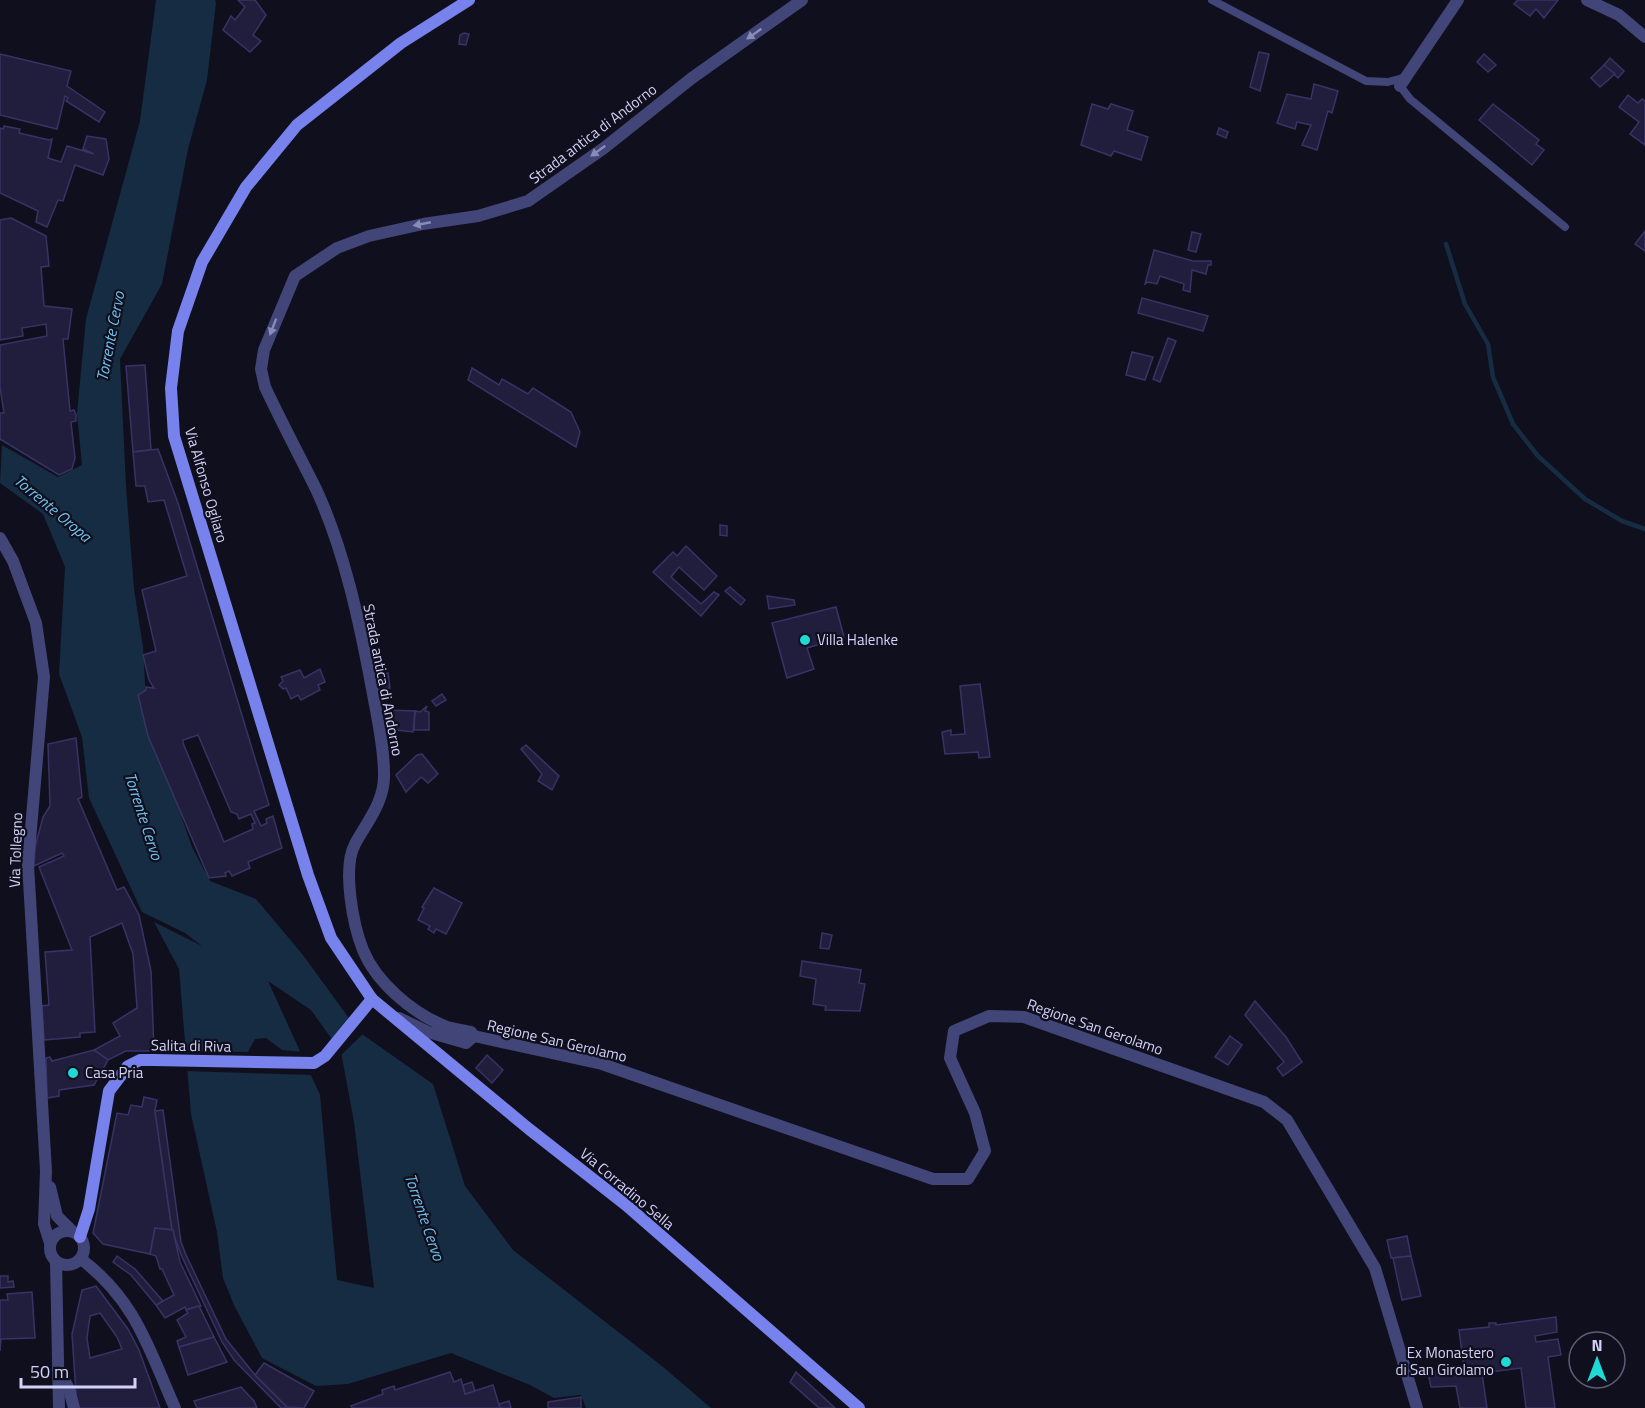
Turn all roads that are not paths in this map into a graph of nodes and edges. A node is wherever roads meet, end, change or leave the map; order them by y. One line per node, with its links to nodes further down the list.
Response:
1 (469, 0): 10 (main road, Via Alfonso Ogliaro)
2 (802, 0): 12 (street, Strada antica di Andorno, one-way to 12)
3 (1212, 0): 7 (lane)
4 (1458, 0): 7 (street)
5 (1587, 0): 6 (street)
6 (1645, 37)
7 (1403, 81): 8 (lane)
8 (1565, 227)
9 (0, 538): 13 (street, Via Tollegno)
10 (372, 999): 11 (main road, Via Corradino Sella); 14 (main road, Salita di Riva)
11 (390, 1014): 12 (street); 22 (main road, Via Corradino Sella)
12 (469, 1033): 23 (street, Regione San Gerolamo)
13 (46, 1171): 14 (street, Via Tollegno); 15 (street, Via Tollegno)
14 (76, 1234): 15 (street); 16 (street)
15 (50, 1243): 17 (street)
16 (81, 1259): 17 (street); 21 (street)
17 (56, 1262): 18 (street)
18 (58, 1369): 19 (street); 20 (street)
19 (59, 1408)
20 (74, 1408)
21 (175, 1408)
22 (859, 1408)
23 (1417, 1408)

